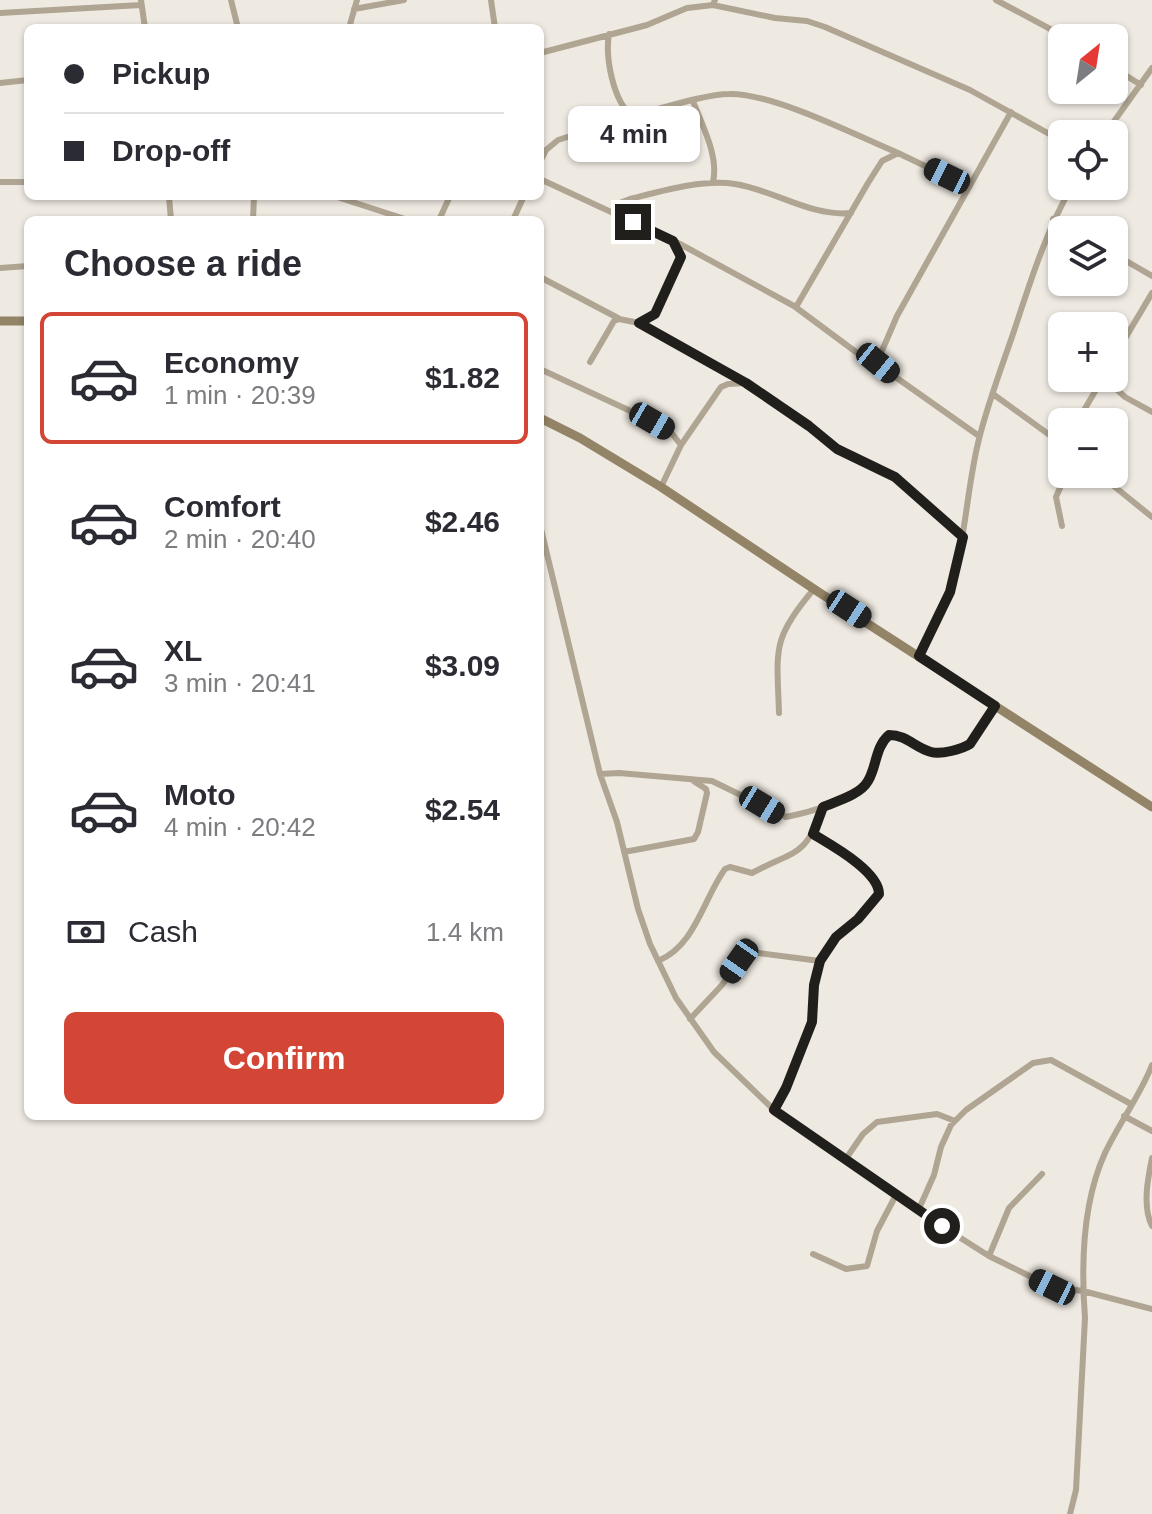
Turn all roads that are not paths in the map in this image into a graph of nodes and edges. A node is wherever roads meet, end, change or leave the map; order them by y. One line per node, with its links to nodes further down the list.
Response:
1 (231, 0): 11 (street)
2 (357, 0): 8 (street)
3 (404, 0): 8 (street)
4 (491, 0): 13 (street)
5 (996, 0): 14 (street)
6 (141, 3): 9 (street); 10 (street)
7 (714, 3): 15 (street); 26 (street)
8 (354, 9): 12 (street)
9 (0, 13)
10 (144, 24)
11 (237, 24)
12 (350, 24)
13 (494, 24)
14 (1048, 28)
15 (609, 34): 16 (street); 17 (street)
16 (593, 38): 17 (street); 18 (street)
17 (606, 49): 25 (street)
18 (544, 52)
19 (1151, 72): 23 (street)
20 (1128, 77): 23 (street)
21 (24, 80): 22 (street)
22 (0, 83)
23 (1141, 85): 28 (street)
24 (693, 101): 27 (street); 31 (street); 36 (street)
25 (620, 103): 27 (street); 29 (street)
26 (1011, 112): 30 (street); 37 (street)
27 (632, 116): 29 (street)
28 (1115, 120)
29 (613, 122): 32 (street)
30 (1048, 133)
31 (898, 153): 37 (street); 40 (street)
32 (544, 154)
33 (544, 181): 39 (street)
34 (0, 182): 35 (street)
35 (24, 182)
36 (713, 182): 39 (street); 40 (street)
37 (969, 187): 58 (street)
38 (346, 200): 41 (street)
39 (613, 213): 43 (street)
40 (851, 213): 49 (street)
41 (396, 216)
42 (1048, 232): 63 (street)
43 (673, 241): 51 (street); 56 (street)
44 (1128, 262): 47 (street)
45 (24, 266): 46 (street)
46 (0, 268)
47 (1152, 276)
48 (544, 279): 53 (street)
49 (805, 292): 51 (street); 52 (street)
50 (1152, 293): 57 (street)
51 (796, 307): 52 (street)
52 (805, 313): 58 (street)
53 (619, 319): 56 (street); 59 (street)
54 (0, 321): 55 (main road)
55 (24, 321)
56 (639, 323): 61 (street)
57 (1128, 333)
58 (878, 360): 67 (street)
59 (590, 362)
60 (544, 371): 68 (street)
61 (746, 383): 68 (street); 74 (street)
62 (1119, 392): 64 (street)
63 (993, 394): 66 (street); 67 (street)
64 (1152, 412)
65 (544, 420): 69 (main road)
66 (1048, 433)
67 (979, 436): 74 (street)
68 (681, 445): 69 (street)
69 (661, 487): 76 (main road)
70 (1060, 488): 73 (street)
71 (1116, 488): 72 (street)
72 (1152, 517)
73 (1062, 526)
74 (963, 537): 77 (street)
75 (544, 542): 80 (street)
76 (814, 589): 77 (main road); 79 (street)
77 (919, 656): 78 (main road)
78 (995, 706): 82 (street); 83 (main road)
79 (779, 713)
80 (600, 774): 81 (street); 85 (street)
81 (691, 780): 82 (street); 85 (street)
82 (823, 807): 84 (street)
83 (1152, 807)
84 (813, 834): 86 (street); 87 (street)
85 (624, 852): 86 (street)
86 (658, 961): 88 (street)
87 (820, 961): 88 (street); 91 (street)
88 (690, 1019): 91 (street)
89 (1152, 1065): 90 (street)
90 (1131, 1104): 92 (street); 93 (street)
91 (774, 1110): 96 (street)
92 (1124, 1116): 94 (street); 103 (street)
93 (955, 1121): 96 (street); 99 (street)
94 (1152, 1131)
95 (1152, 1158): 100 (street)
96 (845, 1160): 98 (street)
97 (1042, 1174): 102 (street)
98 (896, 1195): 99 (street); 101 (street)
99 (918, 1211): 102 (street)
100 (1152, 1226)
101 (813, 1254)
102 (989, 1256): 103 (street)
103 (1083, 1291): 104 (street); 105 (street)
104 (1152, 1309)
105 (1070, 1514)

